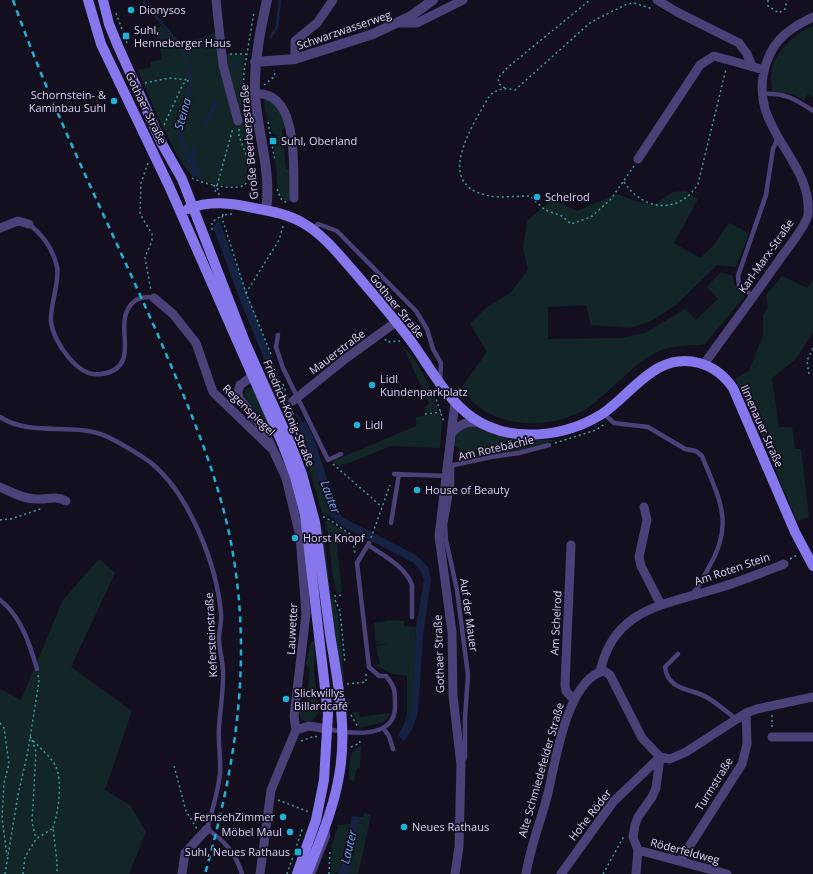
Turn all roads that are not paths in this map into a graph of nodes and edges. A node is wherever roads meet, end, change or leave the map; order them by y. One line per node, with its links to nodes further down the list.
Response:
1 (88, 0): 24 (main road, Gothaer Straße)
2 (103, 0): 22 (main road, Gothaer Straße)
3 (216, 0): 18 (street)
4 (267, 0): 12 (street, Große Beerbergstraße)
5 (333, 0): 11 (street)
6 (433, 0): 10 (street, Schwarzwasserweg)
7 (464, 0): 10 (street)
8 (656, 4): 13 (street)
9 (813, 17): 14 (street, Karl-Marx-Straße)
10 (399, 23): 11 (street, Schwarzwasserweg)
11 (295, 59): 12 (street, Schwarzwasserweg)
12 (255, 62): 15 (street, Große Beerbergstraße)
13 (752, 66): 14 (street); 20 (street)
14 (764, 70): 16 (street, Karl-Marx-Straße)
15 (258, 94): 21 (street); 23 (street, Große Beerbergstraße)
16 (762, 94): 17 (lane); 19 (street, Karl-Marx-Straße)
17 (813, 111)
18 (238, 121)
19 (780, 135): 28 (lane); 28 (street, Karl-Marx-Straße)
20 (638, 158)
21 (292, 201)
22 (193, 207): 23 (main road, Gothaer Straße); 24 (main road, Gothaer Straße); 67 (main road, Friedrich-König-Straße)
23 (266, 210): 27 (main road, Gothaer Straße)
24 (181, 213): 33 (main road, Friedrich-König-Straße)
25 (29, 224): 26 (street); 29 (lane)
26 (0, 228)
27 (313, 230): 30 (main road, Gothaer Straße); 34 (lane, Gothaer Straße)
28 (754, 296): 32 (street, Karl-Marx-Straße)
29 (152, 298): 42 (street, Regenspiegel)
30 (396, 322): 34 (main road, Gothaer Straße); 35 (street, Mauerstraße)
31 (278, 335): 35 (lane)
32 (704, 364): 37 (main road, Ilmenauer Straße); 52 (main road, Ilmenauer Straße)
33 (253, 376): 42 (street, Lauwetter); 66 (main road, Friedrich-König-Straße)
34 (436, 388): 36 (main road, Gothaer Straße)
35 (296, 399): 43 (lane)
36 (455, 402): 39 (main road, Ilmenauer Straße); 40 (street, Gothaer Straße)
37 (603, 413): 39 (main road, Ilmenauer Straße); 53 (lane, Am Roten Stein)
38 (0, 417): 74 (lane, Kefersteinstraße)
39 (483, 423): 40 (street)
40 (452, 433): 44 (street, Gothaer Straße)
41 (548, 445): 44 (lane, Am Rotebächle)
42 (274, 452): 65 (street, Lauwetter)
43 (340, 454)
44 (450, 467): 45 (street, Gothaer Straße); 72 (lane, Auf der Mauer)
45 (446, 478): 49 (lane); 72 (street, Gothaer Straße)
46 (0, 487): 47 (street)
47 (66, 501)
48 (644, 507): 55 (street)
49 (390, 523)
50 (571, 545): 61 (street, Am Schelrod)
51 (784, 564): 53 (street, Am Roten Stein)
52 (813, 566)
53 (688, 597): 55 (street, Am Roten Stein)
54 (0, 600): 58 (lane)
55 (661, 605): 59 (street, Am Roten Stein)
56 (412, 617): 64 (lane)
57 (678, 654): 63 (lane)
58 (37, 669)
59 (600, 672): 61 (street, Alte Schmiedefelder Straße); 71 (street)
60 (813, 697): 62 (street)
61 (574, 700): 84 (street, Alte Schmiedefelder Straße)
62 (746, 713): 63 (street); 76 (street, Turmstraße)
63 (736, 719): 71 (street)
64 (383, 728): 67 (lane); 70 (lane)
65 (296, 730): 66 (street); 79 (street, Lauwetter)
66 (328, 730): 67 (lane); 80 (main road, Friedrich-König-Straße)
67 (342, 732): 73 (main road, Friedrich-König-Straße)
68 (772, 737): 69 (street)
69 (813, 737)
70 (393, 749)
71 (660, 757): 75 (street); 85 (street, Hohe Röder)
72 (461, 765): 83 (street, Gothaer Straße)
73 (327, 820): 81 (main road, Friedrich-König-Straße); 82 (lane)
74 (207, 830): 77 (street); 78 (lane)
75 (638, 850): 76 (street, Röderfeldweg); 86 (street)
76 (680, 861): 87 (street, Röderfeldweg)
77 (182, 874)
78 (242, 874)
79 (260, 874)
80 (297, 874)
81 (307, 874)
82 (313, 874)
83 (455, 874)
84 (526, 874)
85 (561, 874)
86 (636, 874)
87 (727, 874)

